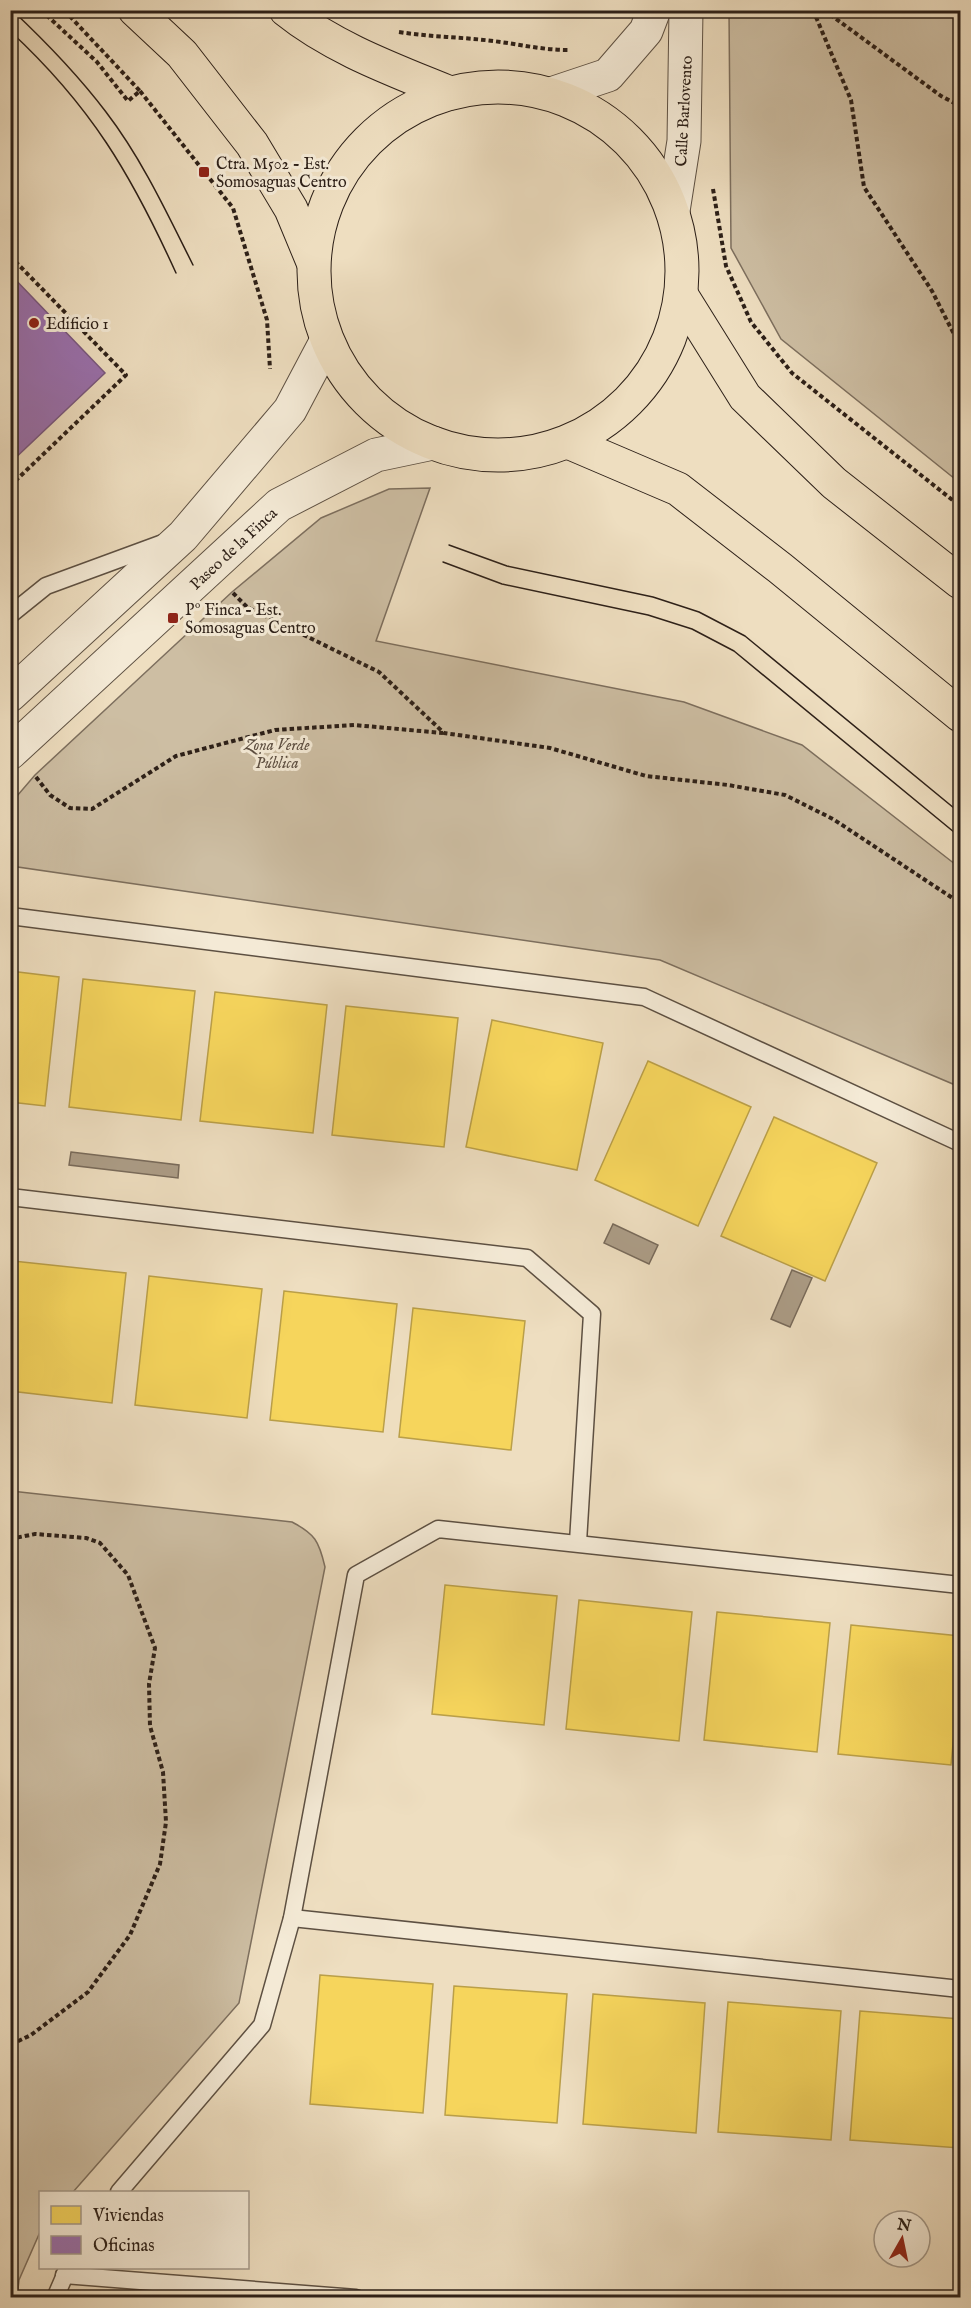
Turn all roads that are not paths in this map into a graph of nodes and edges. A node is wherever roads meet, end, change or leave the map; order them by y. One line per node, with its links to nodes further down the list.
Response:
1 (135, 10): 8 (highway)
2 (286, 10): 5 (highway)
3 (654, 10): 6 (street)
4 (686, 10): 7 (street, Calle Barlovento)
5 (450, 93): 6 (highway); 8 (highway)
6 (551, 94): 7 (highway)
7 (673, 211): 9 (highway)
8 (314, 262): 10 (highway)
9 (682, 296): 11 (highway); 14 (highway)
10 (327, 339): 12 (highway); 13 (street)
11 (568, 442): 12 (highway); 17 (highway)
12 (433, 443): 18 (street, Paseo de la Finca)
13 (183, 536): 15 (lane); 16 (street)
14 (960, 582)
15 (10, 615)
16 (10, 695)
17 (960, 713)
18 (12, 752)
19 (10, 916): 20 (lane)
20 (960, 1143)
21 (10, 1197): 22 (lane)
22 (578, 1542): 23 (lane); 24 (lane)
23 (960, 1585)
24 (292, 1918): 25 (lane); 26 (lane)
25 (960, 1989)
26 (121, 2191)
27 (66, 2271): 28 (lane); 29 (lane)
28 (55, 2298)
29 (356, 2298)

